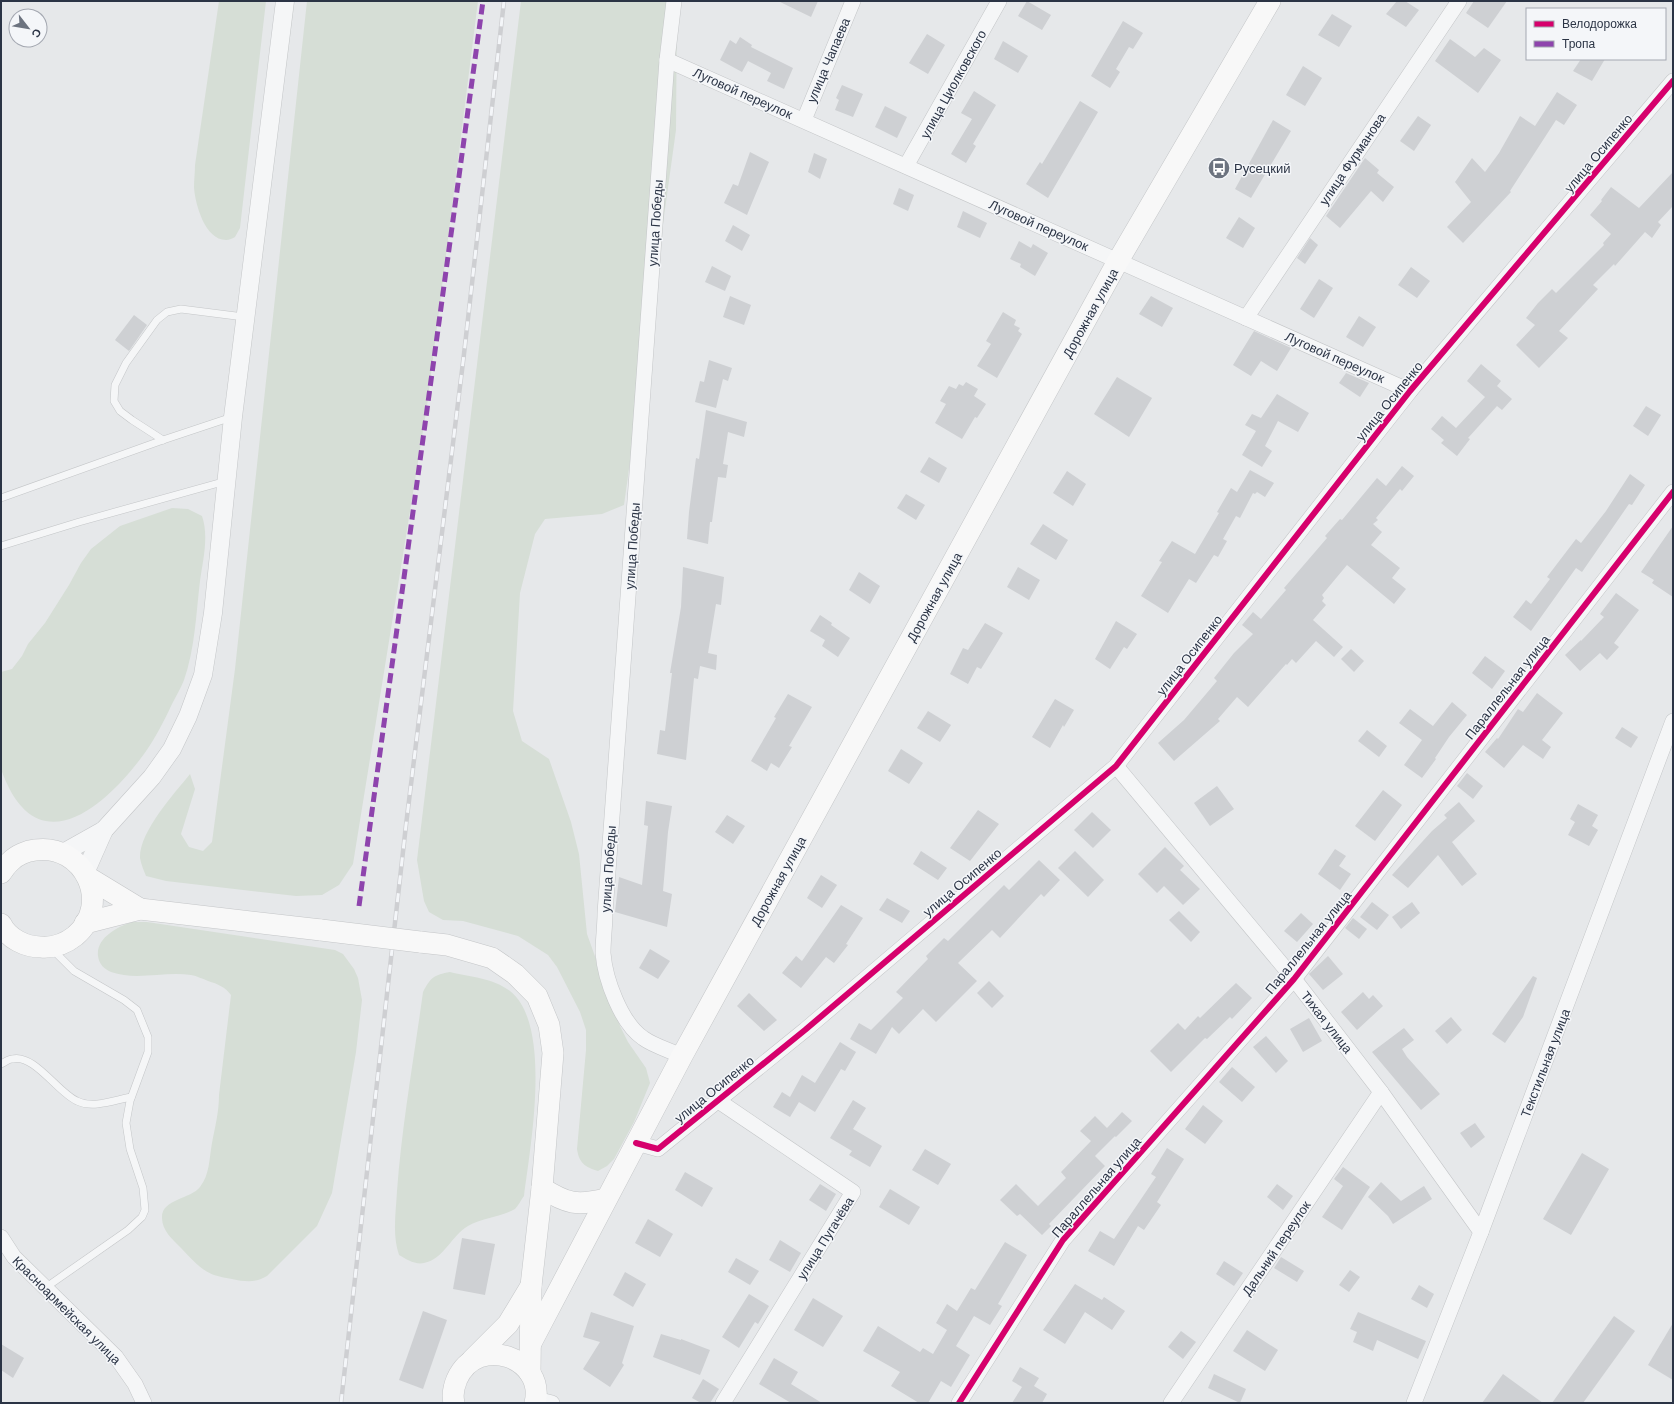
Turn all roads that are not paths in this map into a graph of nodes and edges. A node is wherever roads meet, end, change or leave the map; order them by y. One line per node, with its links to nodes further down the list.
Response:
1 (285, 1): 12 (street)
2 (674, 1): 7 (street, улица Победы)
3 (853, 1): 9 (street, улица Чапаева)
4 (999, 1): 10 (street, улица Циолковского)
5 (1270, 1): 11 (main road, Дорожная улица)
6 (1458, 1): 13 (street, улица Фурманова)
7 (667, 60): 9 (street, Луговой переулок); 32 (street, улица Победы)
8 (1673, 81): 14 (street, улица Осипенко)
9 (804, 120): 10 (street, Луговой переулок)
10 (906, 166): 11 (street, Луговой переулок)
11 (1118, 261): 13 (street, Луговой переулок); 32 (main road, Дорожная улица)
12 (244, 317): 15 (street); 16 (lane)
13 (1246, 318): 14 (street, Луговой переулок)
14 (1410, 391): 22 (street, улица Осипенко)
15 (232, 417): 16 (lane); 17 (street)
16 (162, 440): 19 (lane)
17 (227, 481): 20 (lane); 23 (street)
18 (1673, 492): 31 (street, Параллельная улица)
19 (1, 498)
20 (1, 546)
21 (1673, 721): 40 (street, Текстильная улица)
22 (1116, 766): 31 (street, Тихая улица); 36 (street, улица Осипенко)
23 (104, 830): 24 (street); 26 (street)
24 (63, 853): 25 (main road); 26 (main road)
25 (5, 862)
26 (87, 876): 27 (main road); 28 (main road)
27 (140, 909): 28 (main road); 38 (main road, bridge)
28 (85, 923): 30 (main road)
29 (1, 925): 30 (main road)
30 (50, 948): 35 (lane)
31 (1294, 979): 34 (street, Тихая улица); 51 (street, Параллельная улица)
32 (682, 1056): 37 (main road, Дорожная улица)
33 (1, 1064): 35 (lane)
34 (1381, 1092): 40 (street, Тихая улица); 52 (street, Дальний переулок)
35 (131, 1097): 43 (lane)
36 (718, 1100): 37 (street, улица Осипенко); 50 (street, улица Пугачёва)
37 (636, 1143): 39 (main road, Дорожная улица)
38 (542, 1188): 39 (main road); 42 (main road)
39 (606, 1199): 44 (main road, Дорожная улица)
40 (1481, 1232): 53 (street, Текстильная улица)
41 (1, 1237): 43 (street, Красноармейская улица)
42 (532, 1286): 44 (main road); 45 (main road)
43 (45, 1288): 48 (street, Красноармейская улица)
44 (531, 1342): 46 (main road)
45 (470, 1362): 46 (main road); 49 (main road)
46 (530, 1374): 47 (main road)
47 (541, 1402)
48 (144, 1403)
49 (454, 1403)
50 (723, 1403)
51 (959, 1403)
52 (1171, 1403)
53 (1414, 1403)

